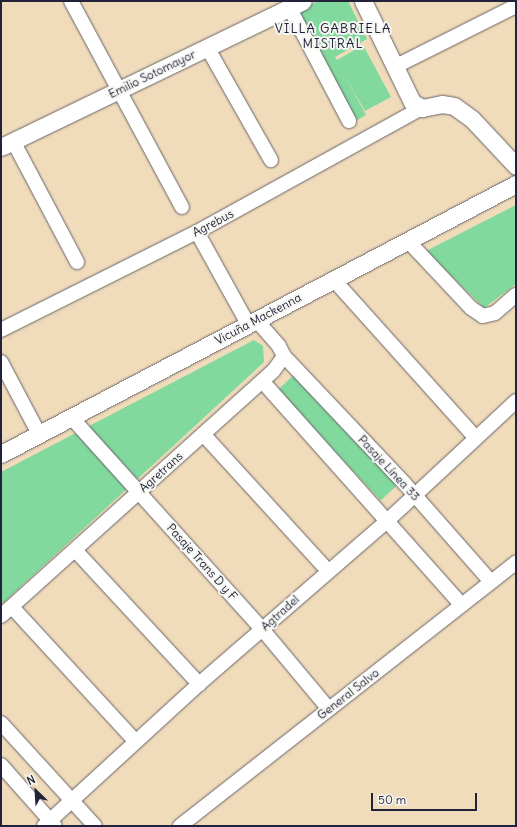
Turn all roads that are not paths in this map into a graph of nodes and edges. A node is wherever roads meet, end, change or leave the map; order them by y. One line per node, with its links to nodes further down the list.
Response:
1 (71, 1): 7 (street)
2 (363, 1): 6 (street)
3 (296, 4): 5 (street, Emilio Sotomayor); 9 (street)
4 (516, 6): 6 (street)
5 (207, 47): 7 (street, Emilio Sotomayor); 11 (street)
6 (396, 66): 8 (street)
7 (120, 89): 10 (street, Emilio Sotomayor); 14 (street)
8 (422, 108): 12 (street); 15 (street, Agrebus)
9 (349, 121)
10 (7, 144): 17 (street)
11 (271, 160)
12 (516, 166)
13 (516, 184): 16 (street, Vicuña Mackenna)
14 (182, 207)
15 (197, 232): 20 (street); 21 (street, Agrebus)
16 (408, 241): 18 (street, Vicuña Mackenna); 19 (street)
17 (77, 262)
18 (334, 280): 20 (street, Vicuña Mackenna); 29 (street)
19 (516, 295)
20 (252, 322): 22 (street); 26 (street, Vicuña Mackenna)
21 (1, 330)
22 (284, 356): 24 (street, Agretrans); 32 (street, Pasaje Línea 33)
23 (1, 362): 27 (street)
24 (263, 382): 28 (street, Agretrans); 33 (street)
25 (516, 401): 29 (street, Agtradel)
26 (72, 417): 27 (street, Vicuña Mackenna); 31 (street, Pasaje Trans D y F)
27 (39, 434): 30 (street, Vicuña Mackenna)
28 (203, 434): 31 (street, Agretrans); 36 (street)
29 (476, 438): 32 (street, Agtradel)
30 (1, 454)
31 (139, 492): 34 (street, Agretrans); 41 (street, Pasaje Trans D y F)
32 (415, 494): 33 (street, Agtradel); 37 (street, Pasaje Línea 33)
33 (388, 520): 36 (street, Agtradel); 38 (street)
34 (75, 550): 39 (street, Agretrans); 42 (street)
35 (516, 563): 37 (street, General Salvo)
36 (327, 570): 41 (street, Agtradel)
37 (491, 582): 38 (street, General Salvo)
38 (461, 604): 43 (street, General Salvo)
39 (12, 606): 40 (street, Agretrans); 45 (street)
40 (1, 616)
41 (262, 629): 42 (street, Agtradel); 43 (street, Pasaje Trans D y F)
42 (199, 684): 45 (street, Agtradel)
43 (329, 709): 50 (street, General Salvo)
44 (1, 723): 47 (street)
45 (136, 742): 47 (street, Agtradel)
46 (1, 765): 48 (street)
47 (72, 801): 48 (street, Agtradel); 49 (street)
48 (50, 824)
49 (95, 826)
50 (180, 826)

